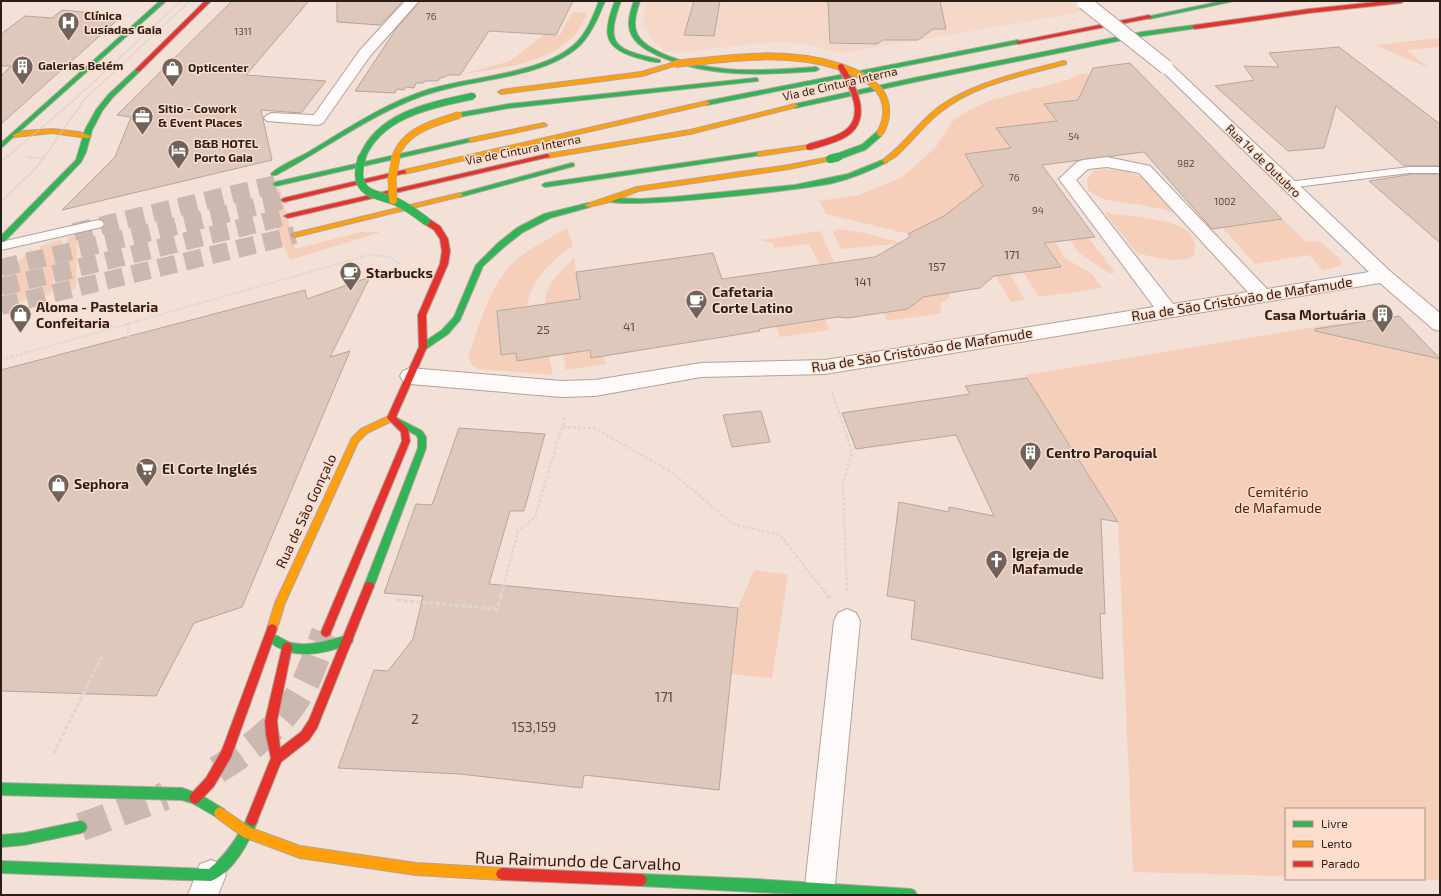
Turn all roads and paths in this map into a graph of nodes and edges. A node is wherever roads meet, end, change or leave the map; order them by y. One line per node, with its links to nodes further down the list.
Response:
1 (163, 1): 27 (main road)
2 (208, 1): 28 (main road)
3 (412, 1): 23 (street)
4 (602, 1): 21 (main road)
5 (618, 1): 17 (main road)
6 (637, 1): 19 (main road)
7 (1231, 1): 10 (main road, Via de Cintura Interna)
8 (1401, 1): 12 (main road, Via de Cintura Interna)
9 (1083, 2): 35 (street, Rua 14 de Outubro, bridge)
10 (1226, 2): 11 (main road); 22 (main road, Via de Cintura Interna)
11 (1007, 34)
12 (1142, 34): 13 (main road); 26 (main road, Via de Cintura Interna)
13 (1103, 51)
14 (1073, 60): 41 (main road)
15 (854, 62): 19 (main road)
16 (635, 64): 17 (main road)
17 (675, 64): 18 (main road, bridge); 39 (main road, bridge)
18 (841, 67): 36 (main road, bridge); 41 (main road, bridge)
19 (816, 69): 39 (main road, bridge)
20 (544, 74): 21 (main road)
21 (475, 81): 33 (main road)
22 (675, 109): 24 (main road); 38 (main road, Via de Cintura Interna)
23 (272, 118)
24 (597, 118)
25 (550, 124): 34 (main road)
26 (690, 132): 30 (main road); 42 (main road, Via de Cintura Interna)
27 (15, 135): 28 (main road); 29 (main road)
28 (88, 136): 45 (main road)
29 (1, 146)
30 (611, 155)
31 (582, 163): 40 (main road)
32 (1440, 170): 35 (lane)
33 (274, 174)
34 (276, 184)
35 (1288, 185): 48 (street, Rua 14 de Outubro)
36 (537, 186)
37 (522, 188): 40 (main road)
38 (284, 200)
39 (393, 200): 54 (main road, bridge)
40 (441, 200): 44 (main road)
41 (608, 200): 54 (main road)
42 (288, 216)
43 (98, 224): 46 (lane)
44 (295, 235)
45 (1, 240)
46 (1, 246)
47 (400, 265): 51 (path)
48 (1384, 276): 49 (street, Rua de São Cristóvão de Mafamude); 52 (street, Rua 14 de Outubro)
49 (1263, 296): 50 (street, Rua de São Cristóvão de Mafamude); 50 (street)
50 (1168, 311): 56 (street, Rua de São Cristóvão de Mafamude)
51 (128, 323): 53 (path); 55 (path)
52 (1440, 324)
53 (128, 337)
54 (423, 347): 57 (main road)
55 (1, 360)
56 (825, 366): 57 (street, Rua de São Cristóvão de Mafamude); 62 (path)
57 (410, 376): 59 (main road)
58 (567, 410): 60 (path)
59 (391, 418): 61 (main road); 63 (main road); 64 (main road, Rua de São Gonçalo)
60 (563, 427): 61 (path); 62 (path)
61 (364, 597): 65 (main road)
62 (847, 621): 77 (street)
63 (326, 632)
64 (270, 635): 66 (main road); 71 (main road, Rua de São Gonçalo)
65 (348, 640): 66 (main road); 69 (main road)
66 (287, 647): 69 (main road)
67 (102, 656): 68 (path)
68 (54, 753)
69 (277, 758): 73 (main road)
70 (1, 789): 71 (main road, Rua Raimundo de Carvalho)
71 (195, 798): 73 (main road, Rua Raimundo de Carvalho)
72 (81, 827): 74 (main road)
73 (247, 833): 76 (main road); 77 (main road, Rua Raimundo de Carvalho)
74 (1, 841)
75 (1, 867): 76 (main road)
76 (207, 885)
77 (819, 893): 78 (main road, Rua Raimundo de Carvalho)
78 (911, 895)

